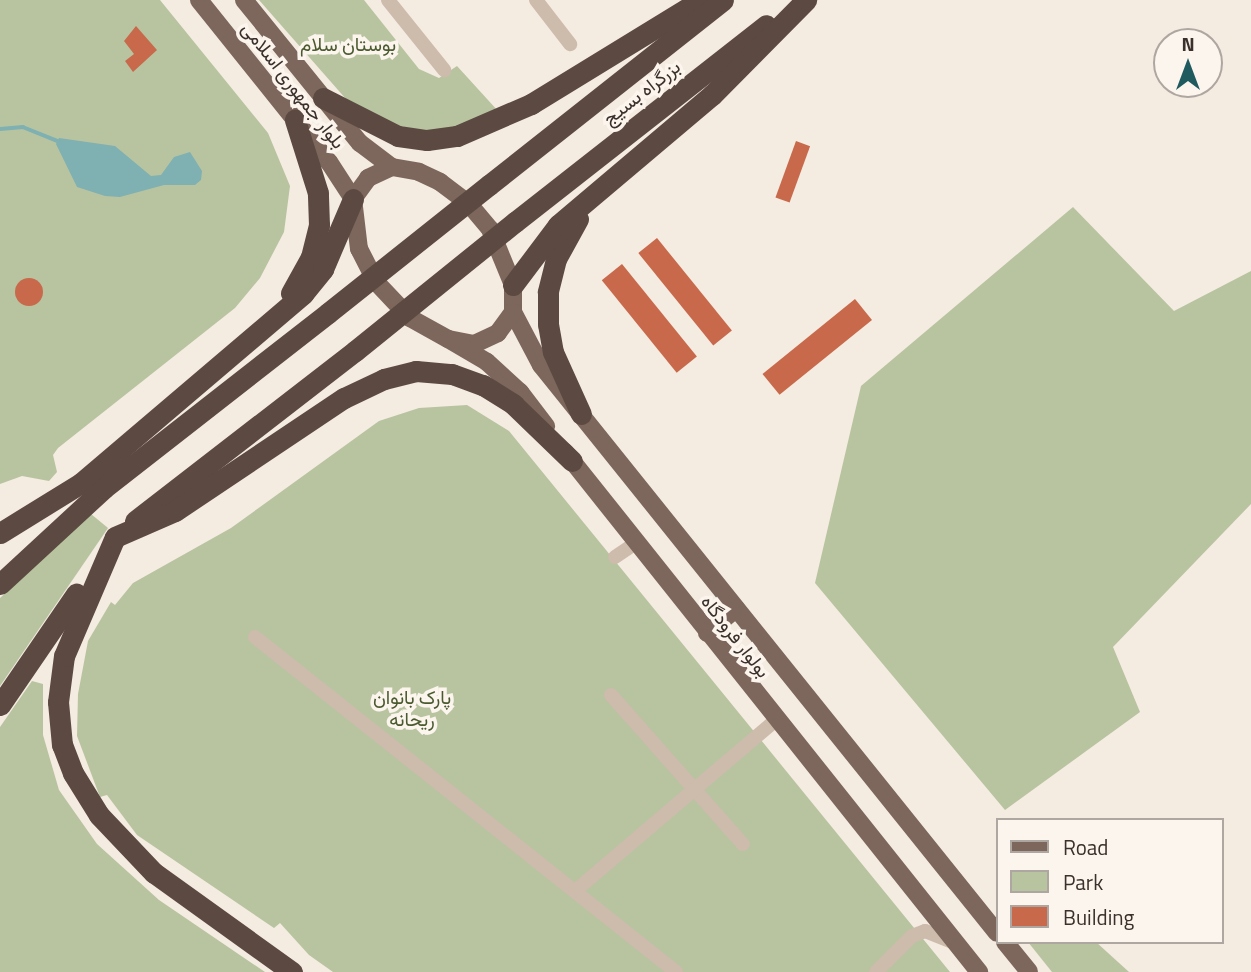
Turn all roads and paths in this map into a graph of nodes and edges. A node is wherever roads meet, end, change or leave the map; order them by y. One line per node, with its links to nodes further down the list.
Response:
1 (199, 0): 12 (main road, بلوار جمهوری اسلامی)
2 (244, 0): 11 (main road, بلوار جمهوری اسلامی)
3 (388, 0): 10 (street)
4 (536, 0): 9 (street)
5 (701, 0): 11 (highway)
6 (723, 0): 22 (highway, بزرگراه بسیج, bridge)
7 (799, 0): 24 (highway, بزرگراه بسیج, bridge)
8 (806, 0): 14 (highway)
9 (570, 44)
10 (444, 70)
11 (323, 98): 13 (main road, بلوار جمهوری اسلامی)
12 (295, 120): 15 (main road, بلوار جمهوری اسلامی); 18 (highway)
13 (392, 167): 15 (main road); 16 (main road)
14 (590, 198): 16 (highway); 20 (highway)
15 (353, 199): 18 (highway); 19 (main road)
16 (513, 285): 17 (main road)
17 (513, 312): 19 (main road); 20 (main road, بولوار فرودگاه)
18 (273, 319): 23 (highway)
19 (448, 340): 21 (main road, بولوار فرودگاه)
20 (581, 414): 29 (main road, بولوار فرودگاه)
21 (572, 461): 24 (highway); 26 (main road, بولوار فرودگاه)
22 (104, 488): 25 (highway); 28 (highway)
23 (0, 533)
24 (115, 537): 33 (highway); 41 (highway)
25 (0, 543)
26 (636, 543): 27 (street); 30 (main road, بولوار فرودگاه)
27 (615, 557)
28 (0, 584)
29 (736, 609): 30 (main road); 38 (main road, بولوار فرودگاه)
30 (707, 633): 34 (main road, بولوار فرودگاه)
31 (255, 637): 37 (street)
32 (611, 695): 35 (street)
33 (0, 705)
34 (775, 721): 35 (street); 39 (main road, بولوار فرودگاه)
35 (698, 788): 36 (street); 37 (street)
36 (743, 844)
37 (575, 891): 42 (street)
38 (996, 932)
39 (955, 943): 43 (street); 44 (main road, بولوار فرودگاه)
40 (1007, 944): 45 (main road)
41 (292, 972)
42 (676, 972)
43 (876, 972)
44 (979, 972)
45 (1029, 972)

